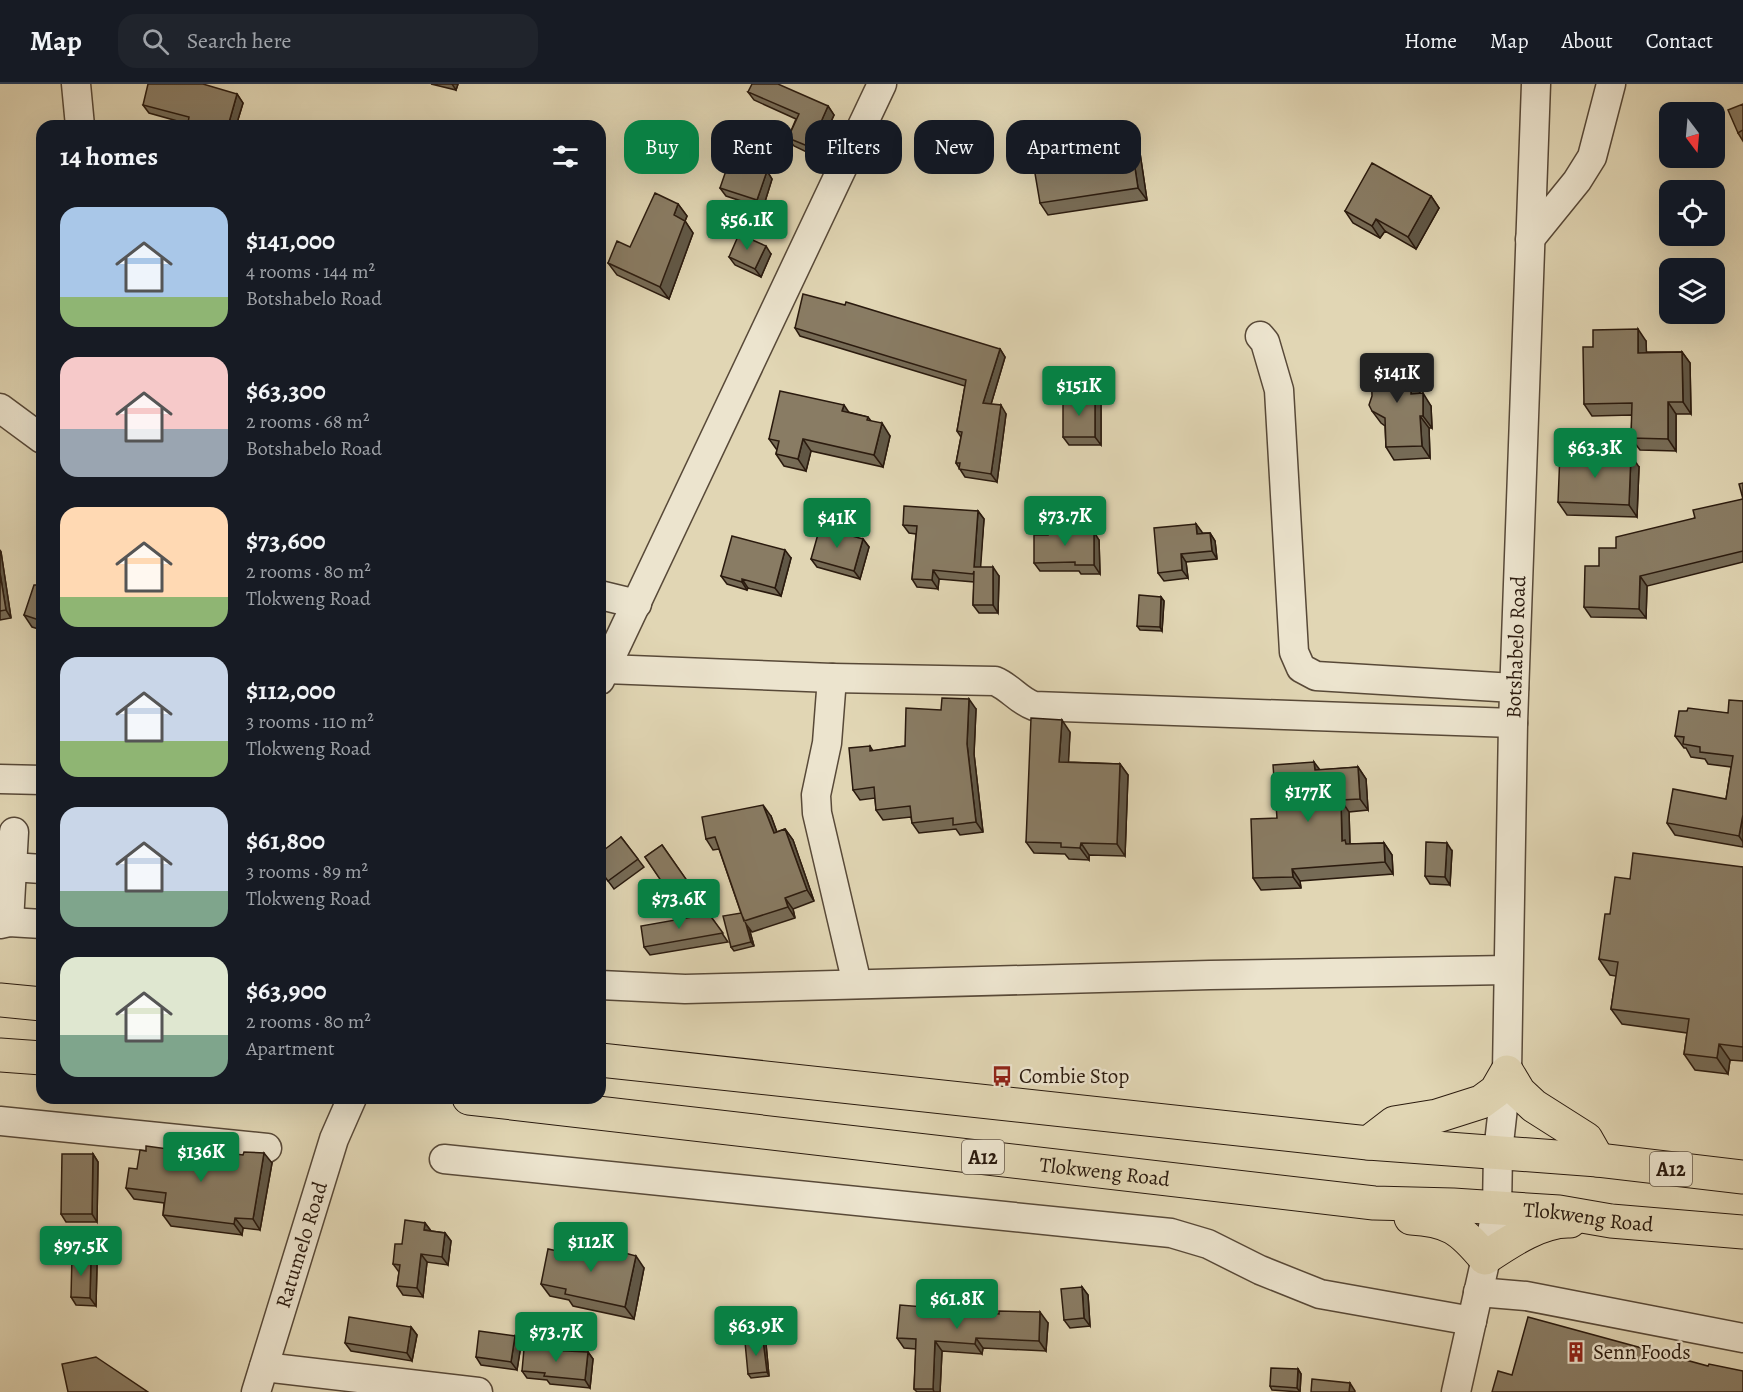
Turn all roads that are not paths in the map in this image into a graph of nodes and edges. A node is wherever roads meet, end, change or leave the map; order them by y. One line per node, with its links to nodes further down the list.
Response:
1 (76, 84): 5 (street)
2 (882, 84): 11 (street)
3 (1536, 84): 6 (street, Botshabelo Road)
4 (1611, 84): 6 (street)
5 (79, 120)
6 (1530, 239): 15 (street, Botshabelo Road)
7 (1260, 336): 15 (street)
8 (0, 408): 9 (street)
9 (36, 433)
10 (606, 596): 11 (street)
11 (637, 604): 12 (street)
12 (606, 669)
13 (606, 675): 14 (street)
14 (832, 678): 16 (street); 25 (street)
15 (1514, 688): 16 (street, Botshabelo Road)
16 (1513, 723): 24 (street, Botshabelo Road)
17 (0, 779): 18 (street)
18 (36, 780)
19 (14, 832): 20 (street)
20 (12, 867): 21 (street); 22 (street)
21 (36, 868)
22 (5, 923): 23 (street)
23 (36, 924)
24 (1508, 970): 25 (street); 32 (street, Botshabelo Road)
25 (857, 984): 26 (street)
26 (606, 985)
27 (0, 1000): 28 (main road)
28 (36, 1003)
29 (0, 1055): 30 (main road)
30 (36, 1058)
31 (606, 1060): 36 (main road, A12)
32 (1507, 1072): 36 (main road); 38 (street, Botshabelo Road); 40 (main road)
33 (349, 1104): 50 (street, Ratumelo Road)
34 (521, 1104): 42 (main road, Tlokweng Road / A12)
35 (0, 1121): 37 (street)
36 (1368, 1143): 38 (main road, A12)
37 (267, 1148)
38 (1498, 1152): 40 (main road, A12); 43 (street, Botshabelo Road)
39 (444, 1159): 48 (street)
40 (1598, 1160): 41 (main road, A12)
41 (1743, 1178)
42 (1374, 1203): 43 (main road, Tlokweng Road / A12); 46 (main road)
43 (1497, 1209): 44 (main road, Tlokweng Road / A12); 46 (street, Botshabelo Road)
44 (1611, 1221): 45 (main road, Tlokweng Road / A12); 46 (main road)
45 (1743, 1232)
46 (1485, 1258): 47 (street, Botshabelo Road)
47 (1478, 1292): 48 (street, Botshabelo Road); 49 (street)
48 (1472, 1321): 52 (street, Botshabelo Road)
49 (1743, 1338)
50 (260, 1380): 51 (street)
51 (478, 1392)
52 (1456, 1392)

